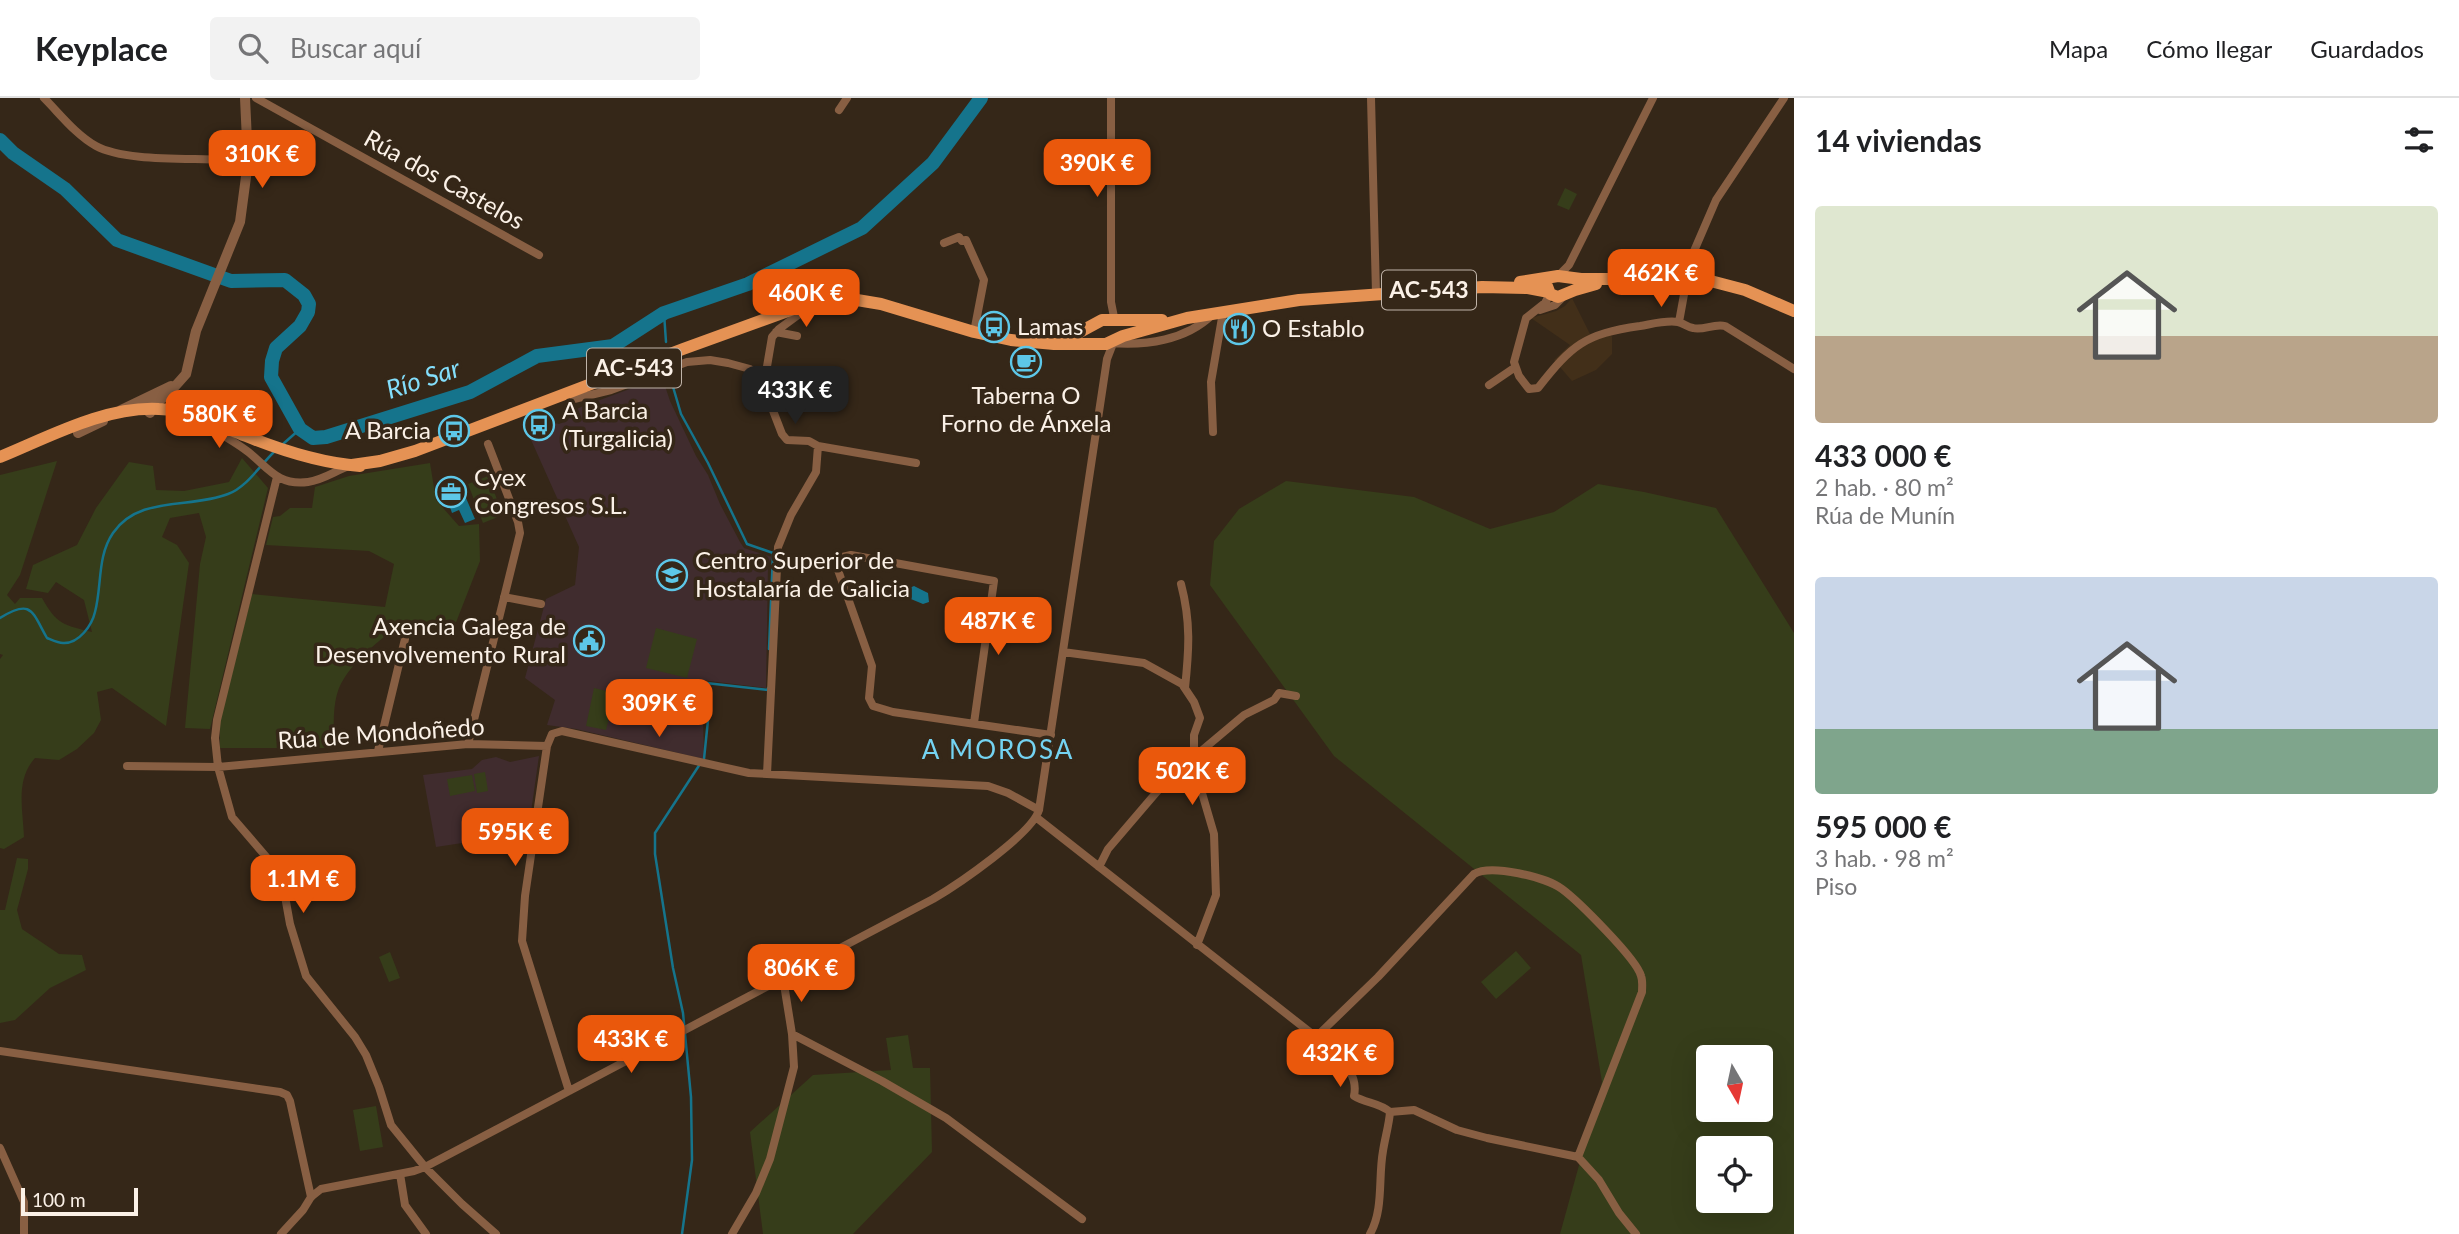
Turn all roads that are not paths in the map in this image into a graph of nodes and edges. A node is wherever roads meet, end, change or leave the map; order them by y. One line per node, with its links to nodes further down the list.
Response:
1 (44, 98): 10 (street)
2 (245, 98): 10 (street)
3 (256, 98): 12 (street, Rúa dos Castelos)
4 (847, 98): 9 (street)
5 (1111, 98): 19 (street)
6 (1371, 98): 16 (street)
7 (1653, 98): 14 (street)
8 (1784, 98): 13 (street)
9 (839, 110)
10 (248, 162): 35 (street)
11 (944, 243): 26 (street)
12 (539, 255)
13 (1686, 275): 14 (main road, AC-543); 21 (main road, AC-543); 24 (street)
14 (1564, 281): 15 (main road, AC-543); 17 (main road); 20 (street)
15 (1482, 287): 16 (main road, AC-543); 17 (main road, AC-543)
16 (1376, 293): 22 (main road, AC-543)
17 (1549, 293): 20 (street)
18 (814, 302): 25 (street); 26 (main road, AC-543); 28 (main road, AC-543)
19 (1111, 302): 27 (street); 27 (street)
20 (1537, 311): 33 (street)
21 (1794, 311)
22 (1218, 313): 23 (main road, AC-543); 27 (street); 42 (street)
23 (1187, 318): 27 (main road, AC-543); 27 (main road, AC-543)
24 (1679, 322): 33 (street); 34 (street)
25 (776, 332): 29 (street); 36 (street)
26 (974, 332): 30 (main road, AC-543)
27 (1108, 333): 30 (main road, AC-543); 30 (main road, AC-543); 56 (street)
28 (726, 335): 31 (main road, AC-543); 50 (main road, AC-543)
29 (797, 336)
30 (1024, 341)
31 (701, 347): 32 (street); 39 (main road, AC-543)
32 (710, 360): 36 (street); 39 (street)
33 (1514, 368): 37 (street)
34 (1794, 369)
35 (177, 383): 38 (street); 40 (street)
36 (764, 384): 46 (street)
37 (1489, 385)
38 (170, 392): 40 (street); 41 (street)
39 (575, 399): 50 (main road, AC-543)
40 (149, 404): 41 (main road, AC-543); 43 (street); 47 (main road, AC-543)
41 (191, 418): 43 (main road, AC-543); 44 (main road, AC-543); 44 (main road, AC-543); 51 (street)
42 (1213, 432)
43 (78, 433): 49 (main road, AC-543)
44 (250, 438): 50 (main road, AC-543)
45 (488, 444): 53 (street)
46 (818, 446): 48 (street); 67 (street)
47 (0, 457)
48 (916, 463)
49 (0, 464)
50 (352, 465): 51 (street)
51 (277, 477): 66 (street)
52 (1181, 584): 57 (street)
53 (504, 597): 54 (street); 61 (street)
54 (541, 604)
55 (403, 633): 63 (street)
56 (1063, 652): 57 (street); 60 (street)
57 (1185, 688): 64 (street)
58 (1296, 696): 64 (street)
59 (974, 723): 59 (street); 60 (street)
60 (1051, 735): 68 (street)
61 (468, 744): 62 (street, Rúa de Mondoñedo); 63 (street, Rúa de Mondoñedo)
62 (547, 746): 67 (street); 75 (street)
63 (378, 751): 66 (street, Rúa de Mondoñedo)
64 (1194, 760): 69 (street); 70 (street)
65 (127, 766): 66 (street, Rúa de Mondoñedo)
66 (218, 767): 79 (street)
67 (767, 774): 68 (street)
68 (1038, 814): 69 (street); 71 (street)
69 (1099, 867): 70 (street)
70 (1197, 945): 73 (street)
71 (783, 978): 72 (street); 75 (street)
72 (792, 1034): 82 (street); 87 (street)
73 (1316, 1037): 76 (street); 78 (street)
74 (0, 1051): 81 (street)
75 (569, 1091): 79 (street)
76 (1390, 1112): 78 (street); 88 (street)
77 (0, 1149): 83 (street)
78 (1578, 1157): 89 (street)
79 (425, 1167): 80 (street); 86 (street)
80 (400, 1174): 81 (street); 85 (street)
81 (311, 1197): 84 (street)
82 (1082, 1219)
83 (24, 1234)
84 (281, 1234)
85 (426, 1234)
86 (496, 1234)
87 (732, 1234)
88 (1370, 1234)
89 (1636, 1234)

